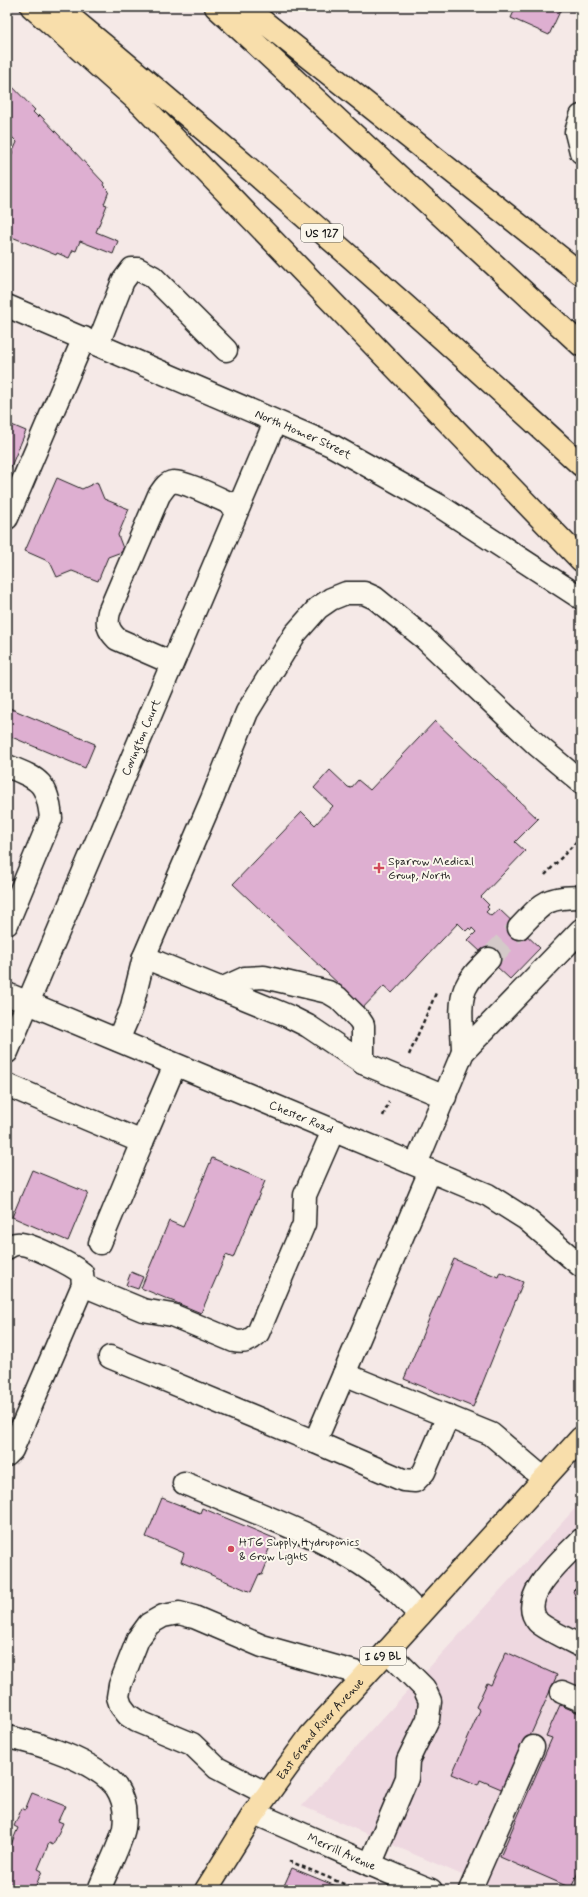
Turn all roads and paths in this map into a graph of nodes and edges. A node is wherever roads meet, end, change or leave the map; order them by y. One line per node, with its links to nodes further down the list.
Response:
1 (32, 7): 16 (main road)
2 (58, 7): 13 (main road, US 127)
3 (216, 7): 10 (main road)
4 (245, 7): 7 (main road)
5 (581, 116): 6 (street)
6 (581, 152)
7 (581, 274)
8 (7, 306): 9 (street, North Homer Street)
9 (91, 341): 11 (street); 12 (street, North Homer Street); 15 (street)
10 (581, 345)
11 (226, 350)
12 (275, 422): 14 (street, Covington Court); 17 (street, North Homer Street)
13 (581, 465)
14 (238, 507): 18 (street, Covington Court); 18 (street)
15 (7, 518)
16 (581, 560)
17 (581, 598)
18 (172, 663): 30 (street, Covington Court)
19 (7, 766): 22 (street)
20 (581, 782): 25 (street)
21 (581, 897): 23 (street)
22 (7, 924)
23 (519, 928)
24 (581, 930): 33 (street)
25 (144, 957): 28 (street); 31 (street)
26 (489, 959): 33 (street)
27 (439, 987): 36 (path)
28 (221, 988): 34 (street); 34 (street)
29 (7, 994): 30 (street, Chester Road)
30 (28, 1003): 31 (street, Chester Road); 32 (street, Covington Court)
31 (118, 1040): 35 (street, Chester Road)
32 (7, 1052)
33 (463, 1052): 38 (street)
34 (364, 1063): 36 (street)
35 (175, 1065): 40 (street, Chester Road); 41 (street)
36 (399, 1078): 38 (street); 39 (path)
37 (7, 1085): 41 (street)
38 (445, 1097): 42 (street)
39 (383, 1116)
40 (333, 1131): 42 (street, Chester Road); 46 (street)
41 (142, 1142): 43 (street)
42 (423, 1168): 45 (street, Chester Road); 48 (street)
43 (100, 1243)
44 (7, 1248): 46 (street)
45 (581, 1266)
46 (83, 1285): 52 (street)
47 (110, 1357): 51 (street)
48 (344, 1374): 49 (street); 51 (street)
49 (448, 1416): 51 (street); 53 (street)
50 (581, 1438): 53 (main road, East Grand River Avenue / I 69 BL)
51 (315, 1442)
52 (7, 1455)
53 (544, 1479): 56 (main road, East Grand River Avenue / I 69 BL)
54 (184, 1483): 56 (street)
55 (581, 1540): 57 (street)
56 (420, 1615): 58 (main road, East Grand River Avenue / I 69 BL)
57 (581, 1646)
58 (387, 1651): 59 (main road, East Grand River Avenue / I 69 BL); 65 (street)
59 (365, 1675): 62 (main road, East Grand River Avenue / I 69 BL); 62 (street)
60 (7, 1737): 66 (street)
61 (533, 1747): 70 (street)
62 (267, 1794): 63 (main road, East Grand River Avenue / I 69 BL)
63 (254, 1813): 65 (street, Merrill Avenue); 67 (main road, East Grand River Avenue / I 69 BL)
64 (289, 1861): 68 (path)
65 (370, 1865): 69 (street, Merrill Avenue)
66 (99, 1890)
67 (206, 1890)
68 (358, 1890)
69 (430, 1890)
70 (470, 1890)

